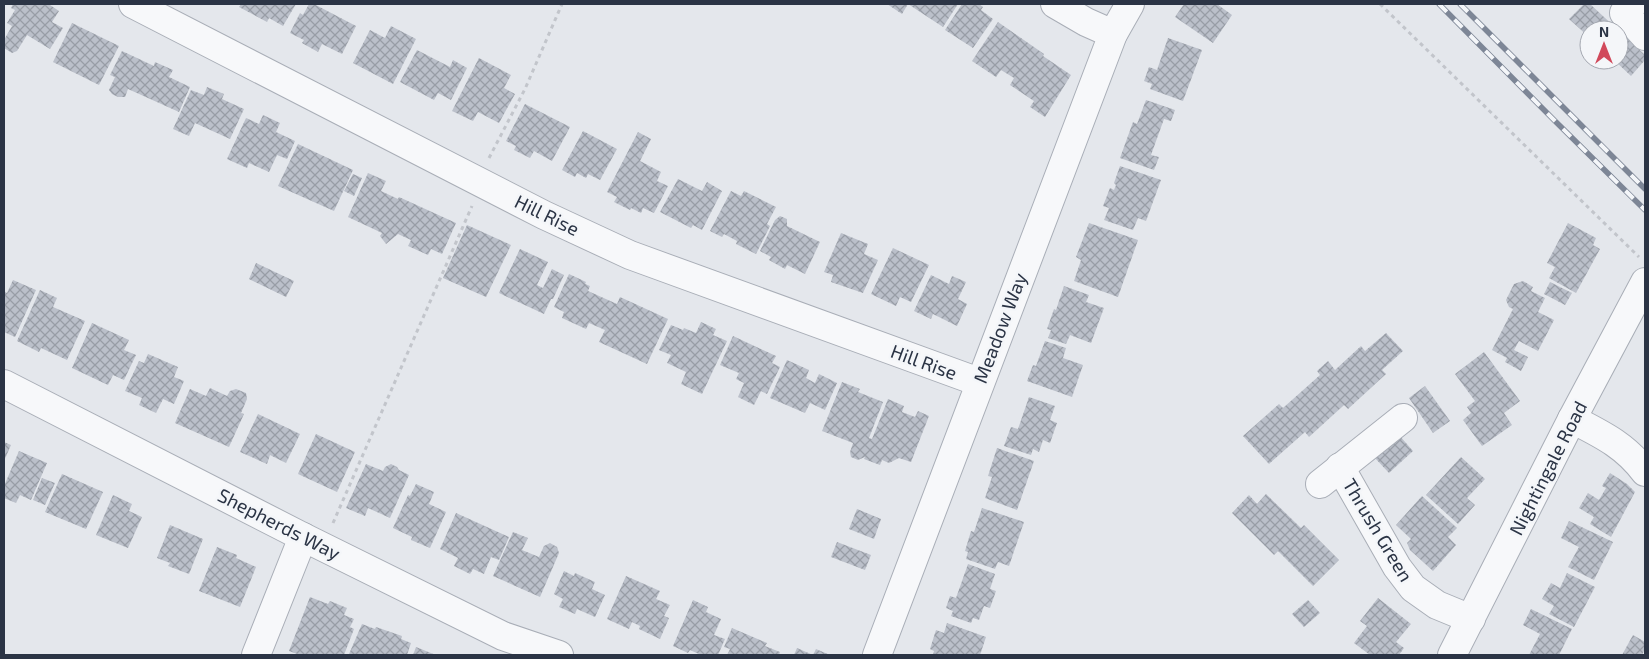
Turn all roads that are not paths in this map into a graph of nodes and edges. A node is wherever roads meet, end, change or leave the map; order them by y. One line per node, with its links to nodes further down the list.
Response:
1 (133, 4): 8 (street, Hill Rise)
2 (1055, 4): 5 (street)
3 (1130, 4): 5 (street, Meadow Way)
4 (1634, 4): 6 (street)
5 (1113, 34): 8 (street, Meadow Way)
6 (1645, 36)
7 (1645, 282): 11 (street, Nightingale Road)
8 (979, 382): 17 (street, Meadow Way)
9 (4, 384): 13 (street, Shepherds Way)
10 (1403, 418): 14 (street, Thrush Green)
11 (1572, 420): 12 (street); 14 (street, Nightingale Road)
12 (1645, 472)
13 (313, 542): 15 (street); 16 (street, Shepherds Way)
14 (1470, 619): 18 (street, Nightingale Road)
15 (256, 655)
16 (559, 655)
17 (876, 655)
18 (1452, 655)

